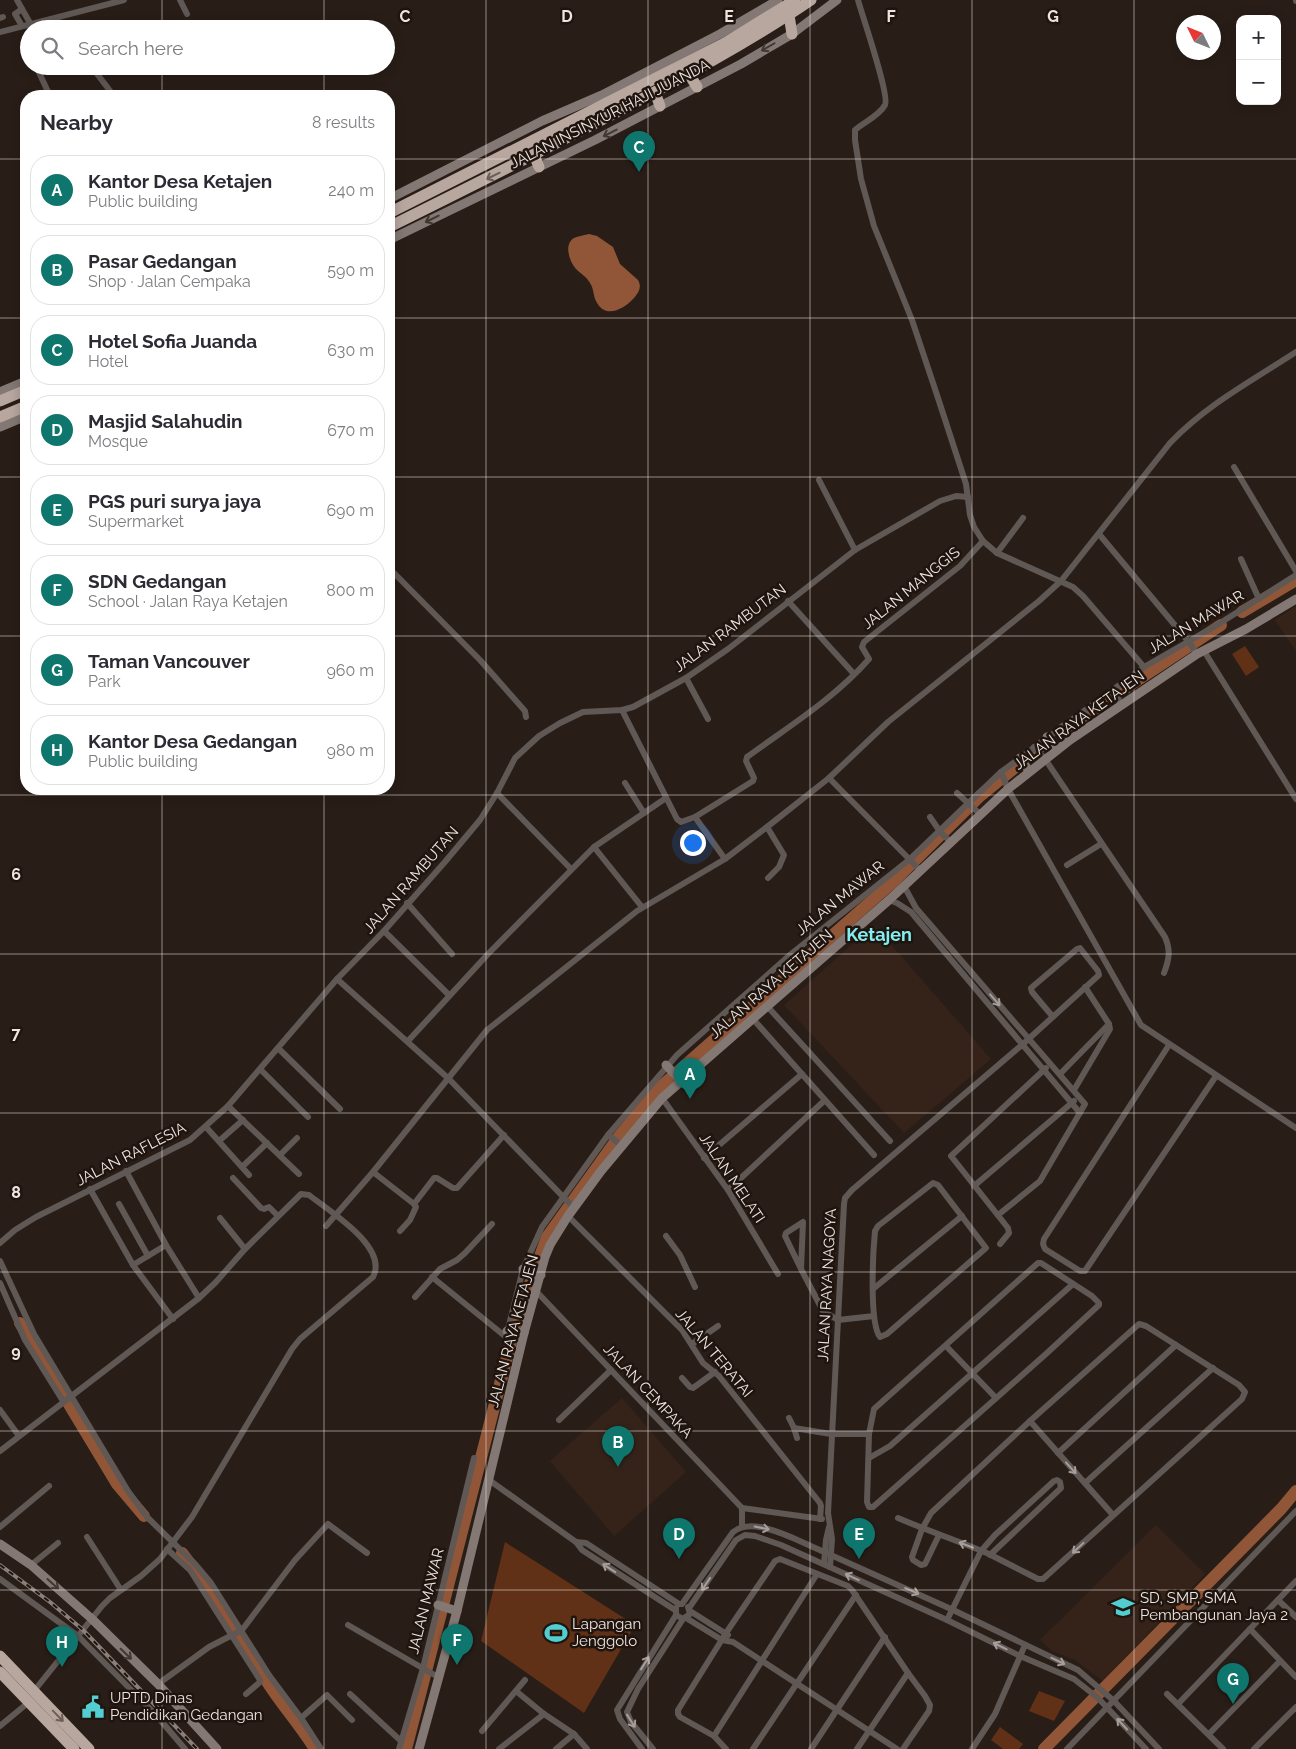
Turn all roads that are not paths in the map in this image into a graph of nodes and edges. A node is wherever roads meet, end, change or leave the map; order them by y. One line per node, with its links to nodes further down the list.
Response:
1 (17, 0): 9 (street)
2 (124, 0): 12 (street)
3 (180, 0): 10 (street)
4 (778, 0): 19 (street, JALAN INSINYUR HAJI JUANDA)
5 (795, 0): 19 (highway, JALAN INSINYUR HAJI JUANDA)
6 (811, 0): 11 (highway, JALAN INSINYUR HAJI JUANDA)
7 (837, 0): 18 (street, JALAN INSINYUR HAJI JUANDA)
8 (858, 0): 47 (street)
9 (22, 9): 13 (street); 15 (street)
10 (187, 14)
11 (789, 15): 18 (highway); 20 (highway, JALAN INSINYUR HAJI JUANDA)
12 (56, 18): 14 (street)
13 (28, 20)
14 (46, 20)
15 (20, 23)
16 (20, 26): 17 (street)
17 (1, 29)
18 (792, 34): 23 (street, JALAN INSINYUR HAJI JUANDA, one-way to 23)
19 (723, 39): 30 (street, JALAN INSINYUR HAJI JUANDA); 32 (highway, JALAN INSINYUR HAJI JUANDA)
20 (689, 74): 23 (highway); 26 (highway, JALAN INSINYUR HAJI JUANDA)
21 (40, 75): 24 (street)
22 (98, 75): 25 (street)
23 (696, 87): 27 (street, JALAN INSINYUR HAJI JUANDA)
24 (47, 90)
25 (109, 90)
26 (654, 92): 27 (highway); 28 (highway, JALAN INSINYUR HAJI JUANDA)
27 (660, 106): 29 (street, JALAN INSINYUR HAJI JUANDA, one-way to 29)
28 (534, 155): 29 (highway); 31 (highway, JALAN INSINYUR HAJI JUANDA, one-way to 31)
29 (539, 167): 33 (street, JALAN INSINYUR HAJI JUANDA)
30 (395, 196)
31 (446, 199): 33 (highway); 34 (highway, JALAN INSINYUR HAJI JUANDA)
32 (395, 210)
33 (452, 210): 35 (street, JALAN INSINYUR HAJI JUANDA, one-way to 35)
34 (395, 224)
35 (395, 237)
36 (1296, 352): 49 (street)
37 (20, 384): 38 (street)
38 (0, 392)
39 (20, 393): 40 (highway)
40 (0, 401)
41 (20, 409): 42 (highway)
42 (0, 417)
43 (20, 419): 44 (street)
44 (0, 427)
45 (1234, 467): 54 (street)
46 (819, 480): 51 (street)
47 (968, 497): 50 (street); 51 (street, JALAN RAMBUTAN)
48 (1023, 518): 52 (street)
49 (1099, 534): 57 (street); 61 (street)
50 (983, 541): 52 (street); 64 (street, JALAN MANGGIS)
51 (855, 550): 60 (street, JALAN RAMBUTAN)
52 (997, 553): 57 (street)
53 (1241, 559): 58 (street)
54 (1296, 571)
55 (395, 574): 69 (street)
56 (1296, 575): 58 (street, JALAN MAWAR)
57 (1061, 581): 63 (street); 77 (street)
58 (1259, 599): 61 (street, JALAN MAWAR)
59 (1296, 599): 62 (street, JALAN RAYA KETAJEN)
60 (788, 601): 64 (street); 65 (street, JALAN RAMBUTAN)
61 (1189, 642): 62 (street); 63 (street, JALAN MAWAR)
62 (1198, 652): 67 (street, JALAN RAYA KETAJEN); 83 (street)
63 (1144, 667): 66 (street, JALAN MAWAR)
64 (854, 674): 86 (street)
65 (686, 678): 68 (street, JALAN RAMBUTAN); 70 (street)
66 (1112, 692): 67 (street); 71 (street, JALAN MAWAR)
67 (1120, 702): 71 (street, JALAN RAYA KETAJEN)
68 (622, 710): 80 (street, JALAN RAMBUTAN); 82 (street)
69 (526, 716)
70 (708, 719)
71 (1075, 726): 72 (street, JALAN MAWAR); 73 (street, JALAN RAYA KETAJEN)
72 (1048, 738): 73 (street); 74 (street, JALAN MAWAR)
73 (1056, 748): 74 (street, JALAN RAYA KETAJEN)
74 (1039, 752): 75 (street, JALAN RAYA KETAJEN); 75 (street, JALAN MAWAR); 91 (street)
75 (1025, 764): 76 (street, JALAN MAWAR); 79 (street, JALAN RAYA KETAJEN)
76 (1001, 773): 79 (street); 84 (street, JALAN MAWAR)
77 (829, 778): 88 (street); 94 (street)
78 (625, 783): 85 (street)
79 (1007, 786): 84 (street, JALAN RAYA KETAJEN); 116 (street)
80 (497, 793): 96 (street); 101 (street, JALAN RAMBUTAN)
81 (957, 793): 84 (street)
82 (666, 798): 85 (street); 86 (street)
83 (1296, 799)
84 (973, 808): 89 (street, JALAN MAWAR); 90 (street, JALAN RAYA KETAJEN)
85 (644, 813): 92 (street)
86 (695, 817): 93 (street)
87 (930, 817): 89 (street)
88 (767, 827): 93 (street); 98 (street)
89 (941, 831): 90 (street); 94 (street, JALAN MAWAR)
90 (949, 841): 97 (street, JALAN RAYA KETAJEN)
91 (1101, 844): 95 (street); 106 (street)
92 (594, 848): 96 (street); 102 (street)
93 (724, 859): 102 (street)
94 (911, 860): 97 (street); 119 (street, JALAN MAWAR)
95 (1067, 865)
96 (571, 870): 109 (street)
97 (920, 870): 99 (street, JALAN RAYA KETAJEN)
98 (768, 878)
99 (904, 886): 100 (street, JALAN RAYA KETAJEN); 103 (street)
100 (889, 900): 103 (street); 110 (street, JALAN RAYA KETAJEN)
101 (407, 903): 104 (street, JALAN RAMBUTAN); 105 (street)
102 (642, 907): 125 (street)
103 (913, 910): 115 (street)
104 (384, 931): 107 (street, JALAN RAMBUTAN); 109 (street)
105 (452, 954)
106 (1164, 973)
107 (337, 979): 114 (street); 117 (street, JALAN RAFLESIA)
108 (1085, 987): 111 (street, JALAN RAYA NAGOYA); 111 (street, JALAN RAYA NAGOYA); 113 (street)
109 (449, 995): 114 (street)
110 (767, 1006): 112 (street, JALAN RAYA KETAJEN); 143 (street)
111 (1053, 1017): 115 (street, JALAN RAYA NAGOYA)
112 (753, 1019): 122 (street); 126 (street, JALAN RAYA KETAJEN)
113 (1109, 1024): 123 (street); 127 (street)
114 (408, 1041): 125 (street)
115 (1026, 1041): 118 (street); 121 (street); 191 (street, JALAN RAYA NAGOYA)
116 (1169, 1045): 124 (street); 124 (street)
117 (278, 1048): 120 (street, JALAN RAFLESIA); 133 (street)
118 (1051, 1064): 121 (street); 123 (street)
119 (667, 1066): 126 (street); 140 (street, JALAN MAWAR)
120 (260, 1069): 132 (street, JALAN RAFLESIA); 135 (street)
121 (1045, 1070): 131 (street); 155 (street)
122 (802, 1074): 130 (street); 148 (street)
123 (1060, 1074): 127 (street)
124 (1216, 1076): 138 (street)
125 (449, 1079): 139 (street); 151 (street)
126 (679, 1080): 129 (street, JALAN RAYA KETAJEN)
127 (1074, 1090): 128 (street)
128 (1079, 1096): 131 (street); 134 (street)
129 (662, 1098): 145 (street, JALAN RAYA KETAJEN); 148 (street, JALAN MELATI)
130 (825, 1100): 147 (street); 157 (street)
131 (1072, 1102): 134 (street); 155 (street)
132 (228, 1106): 136 (street); 137 (street, JALAN RAFLESIA)
133 (340, 1109)
134 (1080, 1113): 161 (street)
135 (308, 1117)
136 (243, 1120): 142 (street); 144 (street)
137 (206, 1127): 142 (street); 150 (street, JALAN RAFLESIA)
138 (1296, 1128)
139 (504, 1135): 158 (street); 160 (street)
140 (609, 1135): 145 (street); 158 (street, JALAN MAWAR)
141 (297, 1138): 146 (street)
142 (219, 1141): 149 (street)
143 (890, 1141)
144 (267, 1143): 146 (street); 149 (street)
145 (620, 1144): 158 (street, JALAN RAYA KETAJEN)
146 (280, 1155): 152 (street)
147 (874, 1155)
148 (704, 1158): 157 (street, JALAN MELATI)
149 (242, 1167): 153 (street)
150 (126, 1171): 156 (street, JALAN RAFLESIA); 173 (street)
151 (373, 1172): 160 (street); 163 (street)
152 (299, 1174)
153 (249, 1175)
154 (233, 1178): 162 (street)
155 (974, 1186): 161 (street)
156 (90, 1189): 171 (street, JALAN RAFLESIA); 177 (street)
157 (728, 1190): 180 (street, JALAN MELATI)
158 (568, 1203): 164 (street, JALAN RAYA KETAJEN); 179 (street, JALAN MAWAR)
159 (119, 1204): 175 (street)
160 (414, 1204): 169 (street)
161 (998, 1215): 172 (street)
162 (278, 1216): 163 (street); 174 (street)
163 (335, 1216): 168 (street); 237 (street)
164 (568, 1216): 179 (street, JALAN RAYA KETAJEN); 195 (street, JALAN TERATAI)
165 (962, 1216): 185 (street); 185 (street); 189 (street)
166 (220, 1218): 174 (street)
167 (492, 1224): 181 (street)
168 (326, 1226)
169 (400, 1231)
170 (666, 1236): 184 (street)
171 (0, 1243)
172 (1000, 1244)
173 (166, 1245): 175 (street); 188 (street)
174 (245, 1249): 188 (street)
175 (148, 1256): 177 (street)
176 (0, 1262): 194 (street)
177 (133, 1266): 190 (street)
178 (801, 1270): 178 (street); 191 (street)
179 (532, 1272): 186 (street, JALAN RAYA KETAJEN); 193 (street, JALAN MAWAR)
180 (778, 1274)
181 (432, 1277): 187 (street); 193 (street)
182 (0, 1283): 194 (street)
183 (1073, 1284): 197 (street); 201 (street); 203 (street)
184 (695, 1287)
185 (873, 1289): 189 (street)
186 (536, 1291): 193 (street, JALAN RAYA KETAJEN); 199 (street, JALAN CEMPAKA)
187 (415, 1297)
188 (200, 1298): 190 (street)
189 (874, 1316): 191 (street)
190 (173, 1319): 204 (street)
191 (838, 1320): 210 (street, JALAN RAYA NAGOYA)
192 (718, 1326): 195 (street)
193 (513, 1333): 218 (street, JALAN RAYA KETAJEN)
194 (29, 1337): 204 (street); 204 (street)
195 (692, 1344): 200 (street, JALAN TERATAI)
196 (1176, 1345): 198 (street); 208 (street); 215 (street)
197 (946, 1346): 201 (street); 211 (street)
198 (1213, 1368): 219 (street); 225 (street)
199 (611, 1370): 207 (street); 223 (street, JALAN CEMPAKA)
200 (714, 1372): 202 (street); 223 (street, JALAN TERATAI)
201 (971, 1373): 203 (street); 217 (street)
202 (682, 1378)
203 (996, 1398): 217 (street)
204 (67, 1399): 212 (street); 237 (street)
205 (0, 1410): 212 (street)
206 (789, 1418): 209 (street)
207 (559, 1420)
208 (1030, 1421): 215 (street); 229 (street)
209 (794, 1428): 210 (street); 213 (street)
210 (831, 1434): 211 (street); 240 (street, JALAN RAYA NAGOYA)
211 (869, 1434): 217 (street)
212 (19, 1436): 214 (street)
213 (796, 1438)
214 (0, 1451)
215 (1058, 1453): 219 (street, one-way to 219)
216 (474, 1458): 254 (street, JALAN MAWAR)
217 (869, 1458)
218 (489, 1480): 233 (street); 258 (street, JALAN RAYA KETAJEN)
219 (1085, 1483): 225 (street)
220 (49, 1486): 227 (street)
221 (1045, 1490): 222 (street); 222 (street); 231 (street)
222 (1052, 1497): 234 (street)
223 (742, 1508): 228 (street)
224 (1296, 1511): 293 (street)
225 (1113, 1515): 241 (street, one-way to 241)
226 (898, 1518): 229 (street)
227 (0, 1527)
228 (742, 1527): 240 (street, one-way to 240); 242 (street)
229 (922, 1528): 230 (street); 230 (street)
230 (939, 1535): 238 (street, one-way to 230)
231 (995, 1535): 234 (street); 238 (street)
232 (87, 1537): 251 (street)
233 (576, 1542): 247 (street); 250 (street, one-way to 233)
234 (1003, 1543): 241 (street)
235 (0, 1544): 244 (street)
236 (58, 1544): 244 (street)
237 (171, 1545): 251 (street); 265 (street); 265 (street)
238 (982, 1551): 241 (street); 256 (street)
239 (367, 1553): 265 (street)
240 (828, 1553): 245 (street, JALAN RAYA NAGOYA); 256 (street, one-way to 256)
241 (990, 1555)
242 (714, 1558): 243 (street); 255 (street)
243 (720, 1562): 245 (street); 257 (street, one-way to 257)
244 (31, 1565): 260 (street, one-way to 260)
245 (827, 1565): 262 (street, one-way to 245)
246 (817, 1574): 252 (street); 266 (street); 275 (street)
247 (640, 1578): 250 (street); 255 (street)
248 (0, 1579): 267 (street)
249 (1296, 1581): 253 (street)
250 (635, 1584): 255 (street)
251 (121, 1590): 260 (street)
252 (856, 1595): 268 (street); 285 (street)
253 (1278, 1600): 259 (street); 264 (street)
254 (439, 1605): 258 (street); 277 (street, JALAN MAWAR)
255 (678, 1608): 257 (street); 261 (street); 286 (street, one-way to 255)
256 (952, 1609): 262 (street); 271 (street)
257 (690, 1610): 261 (street); 266 (street)
258 (455, 1611): 280 (street, JALAN RAYA KETAJEN)
259 (1296, 1617)
260 (92, 1619): 267 (street); 284 (street, one-way to 284)
261 (684, 1619): 269 (street); 287 (street)
262 (947, 1620): 273 (street, one-way to 262)
263 (348, 1625): 277 (street)
264 (1250, 1629): 274 (street); 295 (street)
265 (237, 1633): 284 (street); 290 (street); 300 (street)
266 (726, 1633): 269 (street); 270 (street)
267 (78, 1636): 288 (street); 311 (street)
268 (885, 1637): 279 (street); 298 (street)
269 (722, 1640): 270 (street); 307 (street)
270 (732, 1642): 275 (street)
271 (1025, 1645): 273 (street); 276 (street, one-way to 276)
272 (0, 1656): 288 (highway)
273 (1020, 1656): 281 (street); 327 (street)
274 (1280, 1661): 282 (street); 306 (street)
275 (762, 1662): 285 (street); 307 (street)
276 (1074, 1668): 281 (street); 293 (street)
277 (424, 1669): 280 (street); 308 (street, JALAN MAWAR)
278 (0, 1672): 294 (highway)
279 (908, 1673): 304 (street); 326 (street)
280 (437, 1676): 315 (street, JALAN RAYA KETAJEN)
281 (1068, 1676): 297 (street)
282 (1296, 1677)
283 (525, 1680): 289 (street)
284 (158, 1684): 312 (street)
285 (796, 1684): 298 (street); 322 (street)
286 (631, 1685): 287 (street); 319 (street)
287 (638, 1689): 320 (street, one-way to 320)
288 (34, 1691): 310 (highway, one-way to 310)
289 (516, 1691): 299 (street); 303 (street)
290 (246, 1694)
291 (350, 1694): 308 (street)
292 (1167, 1694): 295 (street)
293 (1114, 1701): 297 (street); 330 (street)
294 (29, 1702): 302 (street); 309 (highway)
295 (1178, 1704): 306 (street)
296 (1296, 1707): 332 (street)
297 (1108, 1708): 328 (street); 329 (street, one-way to 297)
298 (837, 1710): 304 (street); 323 (street)
299 (544, 1714): 305 (street); 316 (street)
300 (301, 1718): 301 (street); 313 (street)
301 (352, 1720)
302 (0, 1726)
303 (482, 1731)
304 (869, 1731): 324 (street); 325 (street)
305 (574, 1734): 317 (street); 318 (street)
306 (1209, 1734): 331 (street)
307 (714, 1736): 321 (street)
308 (401, 1741): 314 (street, JALAN MAWAR)
309 (74, 1749)
310 (90, 1749)
311 (185, 1749)
312 (217, 1749)
313 (322, 1749)
314 (399, 1749)
315 (419, 1749)
316 (499, 1749)
317 (556, 1749)
318 (587, 1749)
319 (642, 1749)
320 (653, 1749)
321 (726, 1749)
322 (753, 1749)
323 (811, 1749)
324 (857, 1749)
325 (896, 1749)
326 (903, 1749)
327 (972, 1749)
328 (1067, 1749)
329 (1146, 1749)
330 (1159, 1749)
331 (1223, 1749)
332 (1254, 1749)

